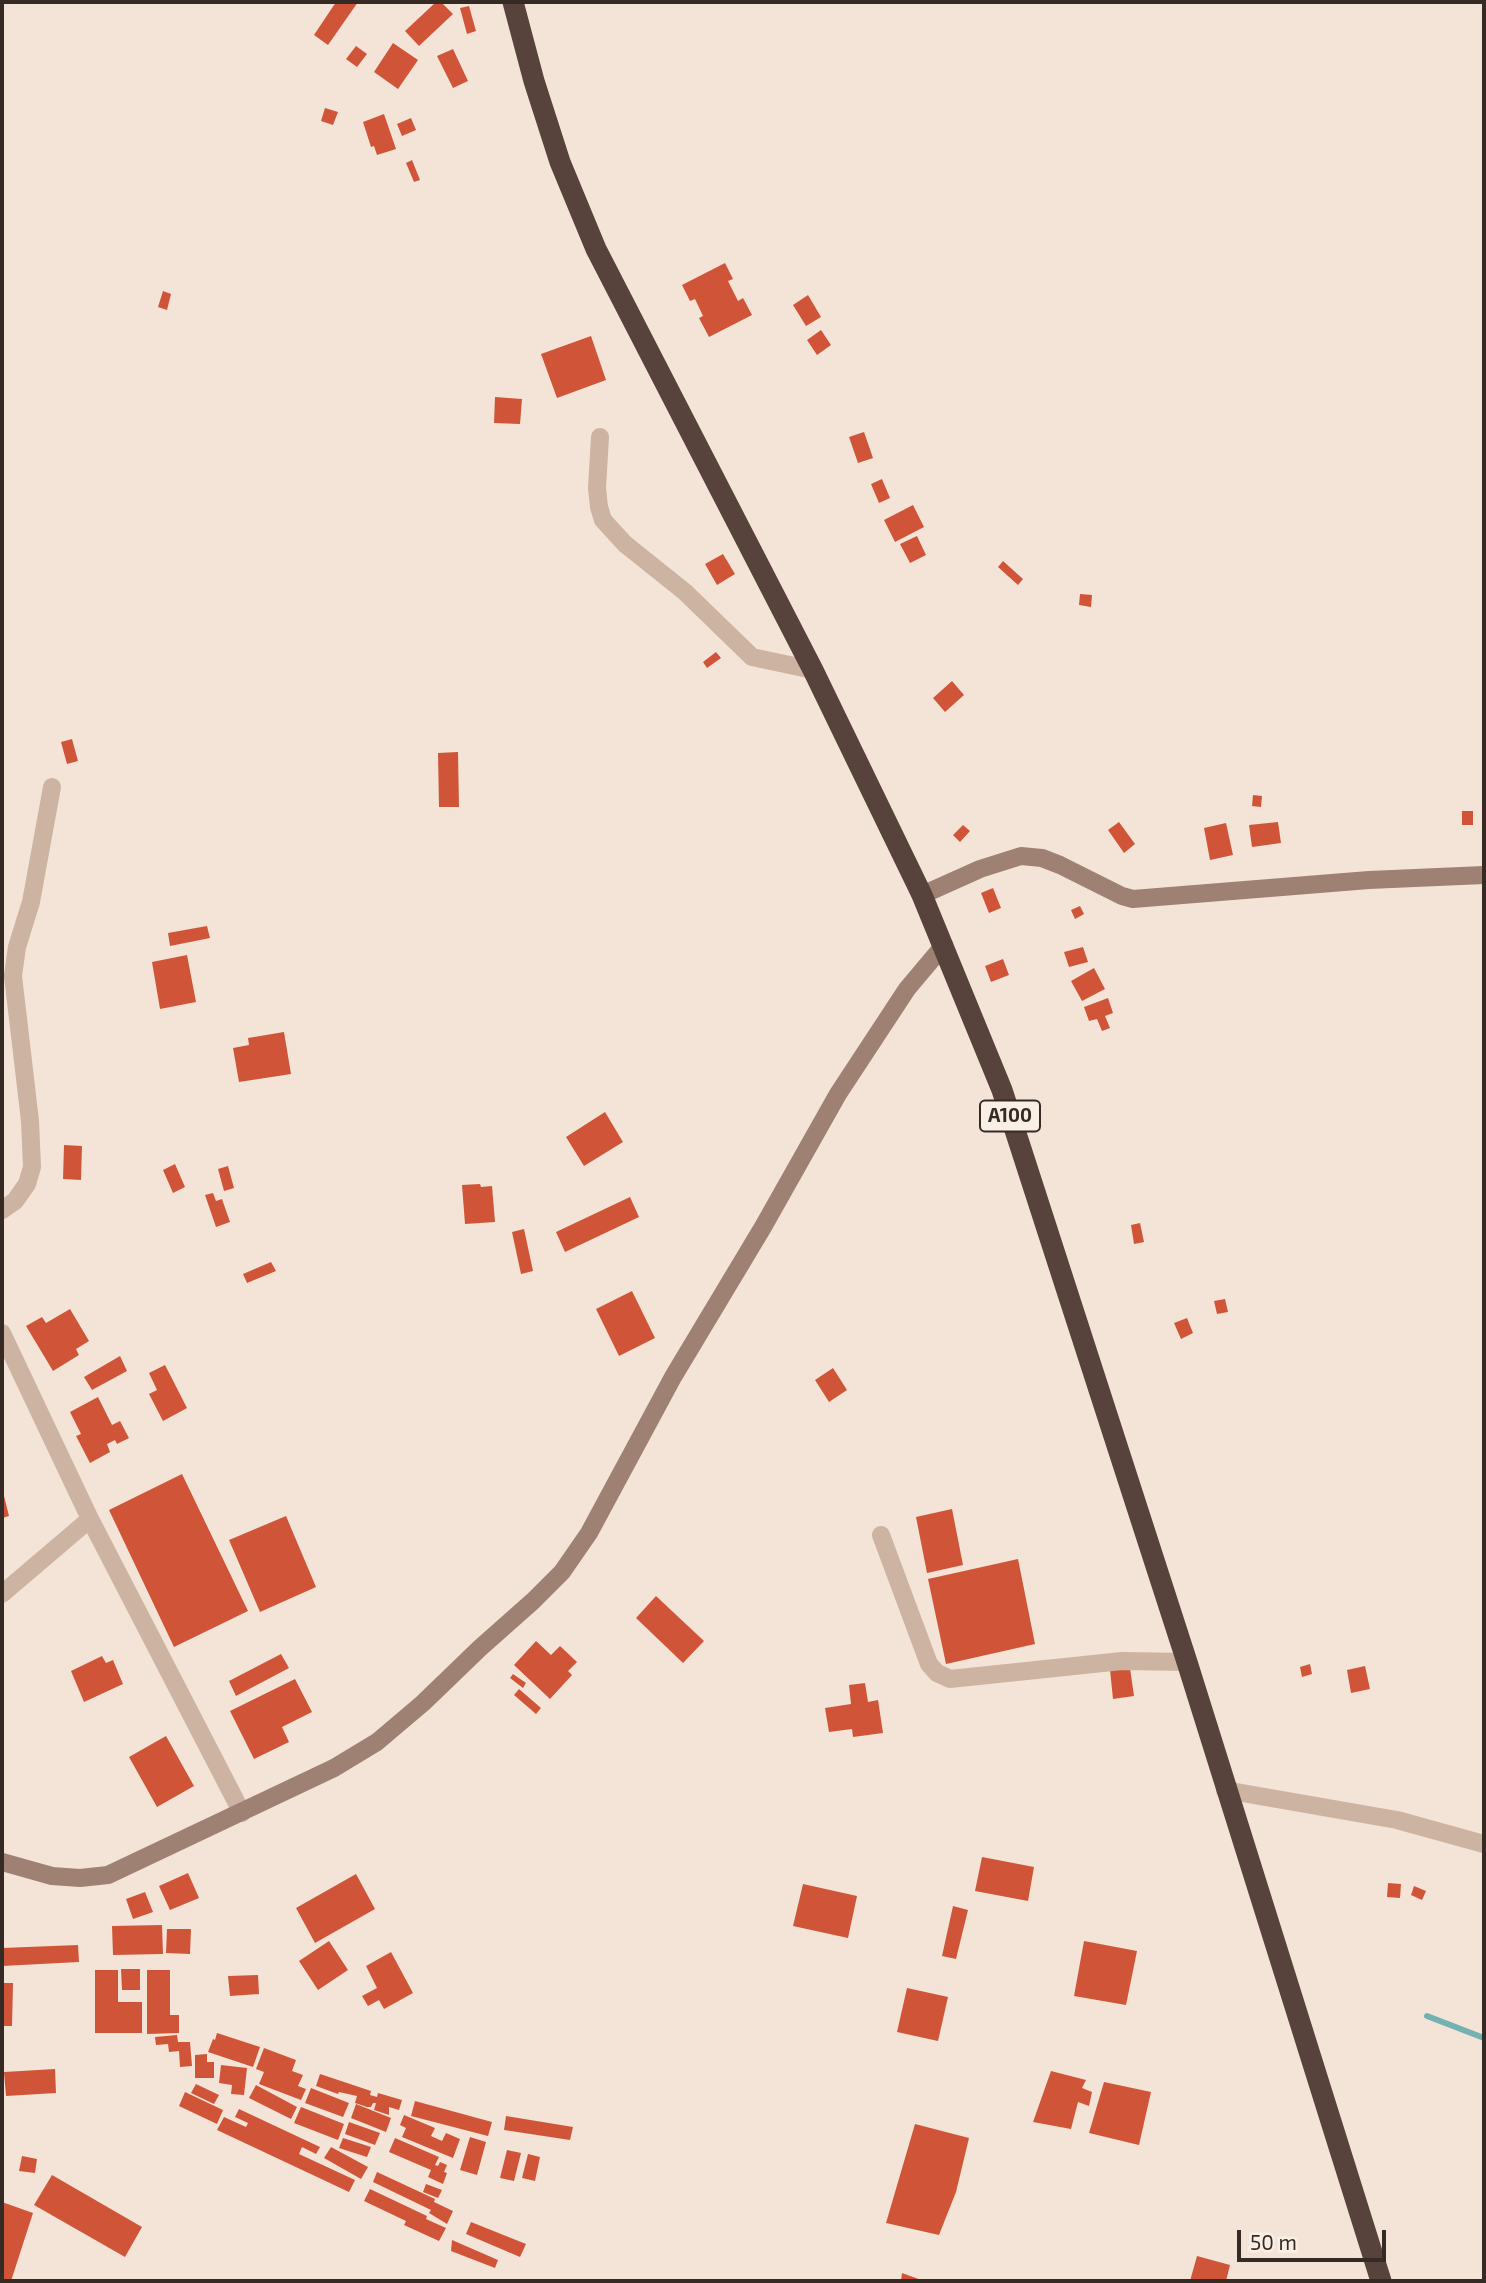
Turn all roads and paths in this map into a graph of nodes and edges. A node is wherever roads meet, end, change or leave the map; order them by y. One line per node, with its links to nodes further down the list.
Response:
1 (513, 2): 3 (highway, A100)
2 (600, 437): 3 (street)
3 (813, 670): 6 (highway, A100)
4 (52, 786): 8 (street)
5 (1484, 875): 6 (main road)
6 (922, 895): 7 (highway, A100)
7 (944, 945): 13 (highway, A100); 15 (main road)
8 (2, 1210)
9 (2, 1333): 10 (street)
10 (90, 1519): 12 (street); 15 (street)
11 (881, 1535): 13 (street)
12 (2, 1594)
13 (1187, 1662): 14 (highway, A100)
14 (1226, 1790): 16 (street); 18 (highway, A100)
15 (242, 1813): 17 (main road)
16 (1484, 1844)
17 (2, 1862)
18 (1381, 2281)

